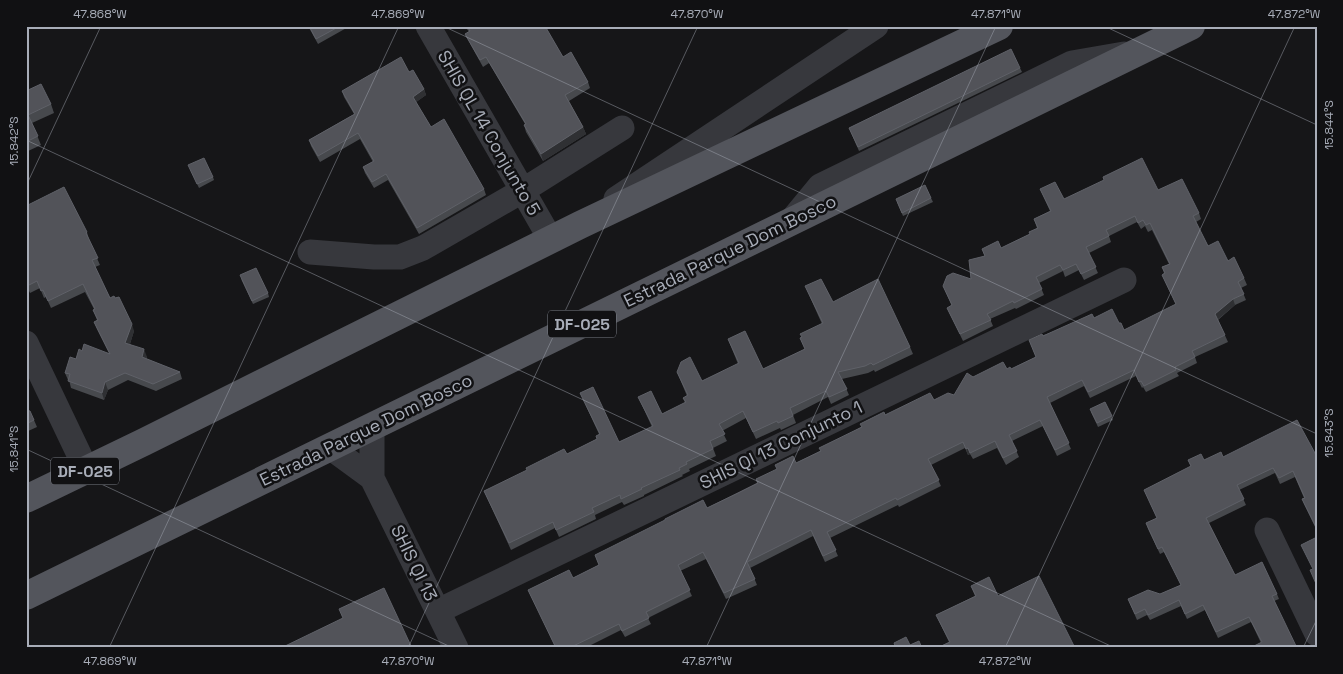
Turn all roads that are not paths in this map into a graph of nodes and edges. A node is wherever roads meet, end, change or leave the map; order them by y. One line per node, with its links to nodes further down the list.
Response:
1 (428, 26): 6 (street, SHIS QL 14 Conjunto 5)
2 (999, 26): 7 (main road, DF-025)
3 (1191, 26): 12 (main road, Estrada Parque Dom Bosco / DF-025)
4 (868, 28): 7 (street)
5 (622, 128): 6 (street)
6 (522, 191): 8 (street, SHIS QL 14 Conjunto 5); 9 (street)
7 (580, 225): 8 (main road, DF-025)
8 (551, 240): 14 (main road, DF-025)
9 (310, 252)
10 (1124, 280): 19 (street, SHIS QI 13 Conjunto 1)
11 (26, 343): 14 (street)
12 (372, 428): 13 (main road, Estrada Parque Dom Bosco / DF-025); 15 (street, SHIS QI 13)
13 (331, 448): 15 (street, SHIS QI 13); 18 (main road, Estrada Parque Dom Bosco / DF-025)
14 (86, 471): 16 (main road, DF-025)
15 (372, 478): 19 (street, SHIS QI 13)
16 (26, 499)
17 (1267, 530): 20 (street)
18 (32, 589)
19 (438, 611): 21 (street, SHIS QI 13)
20 (1317, 634)
21 (456, 648)

